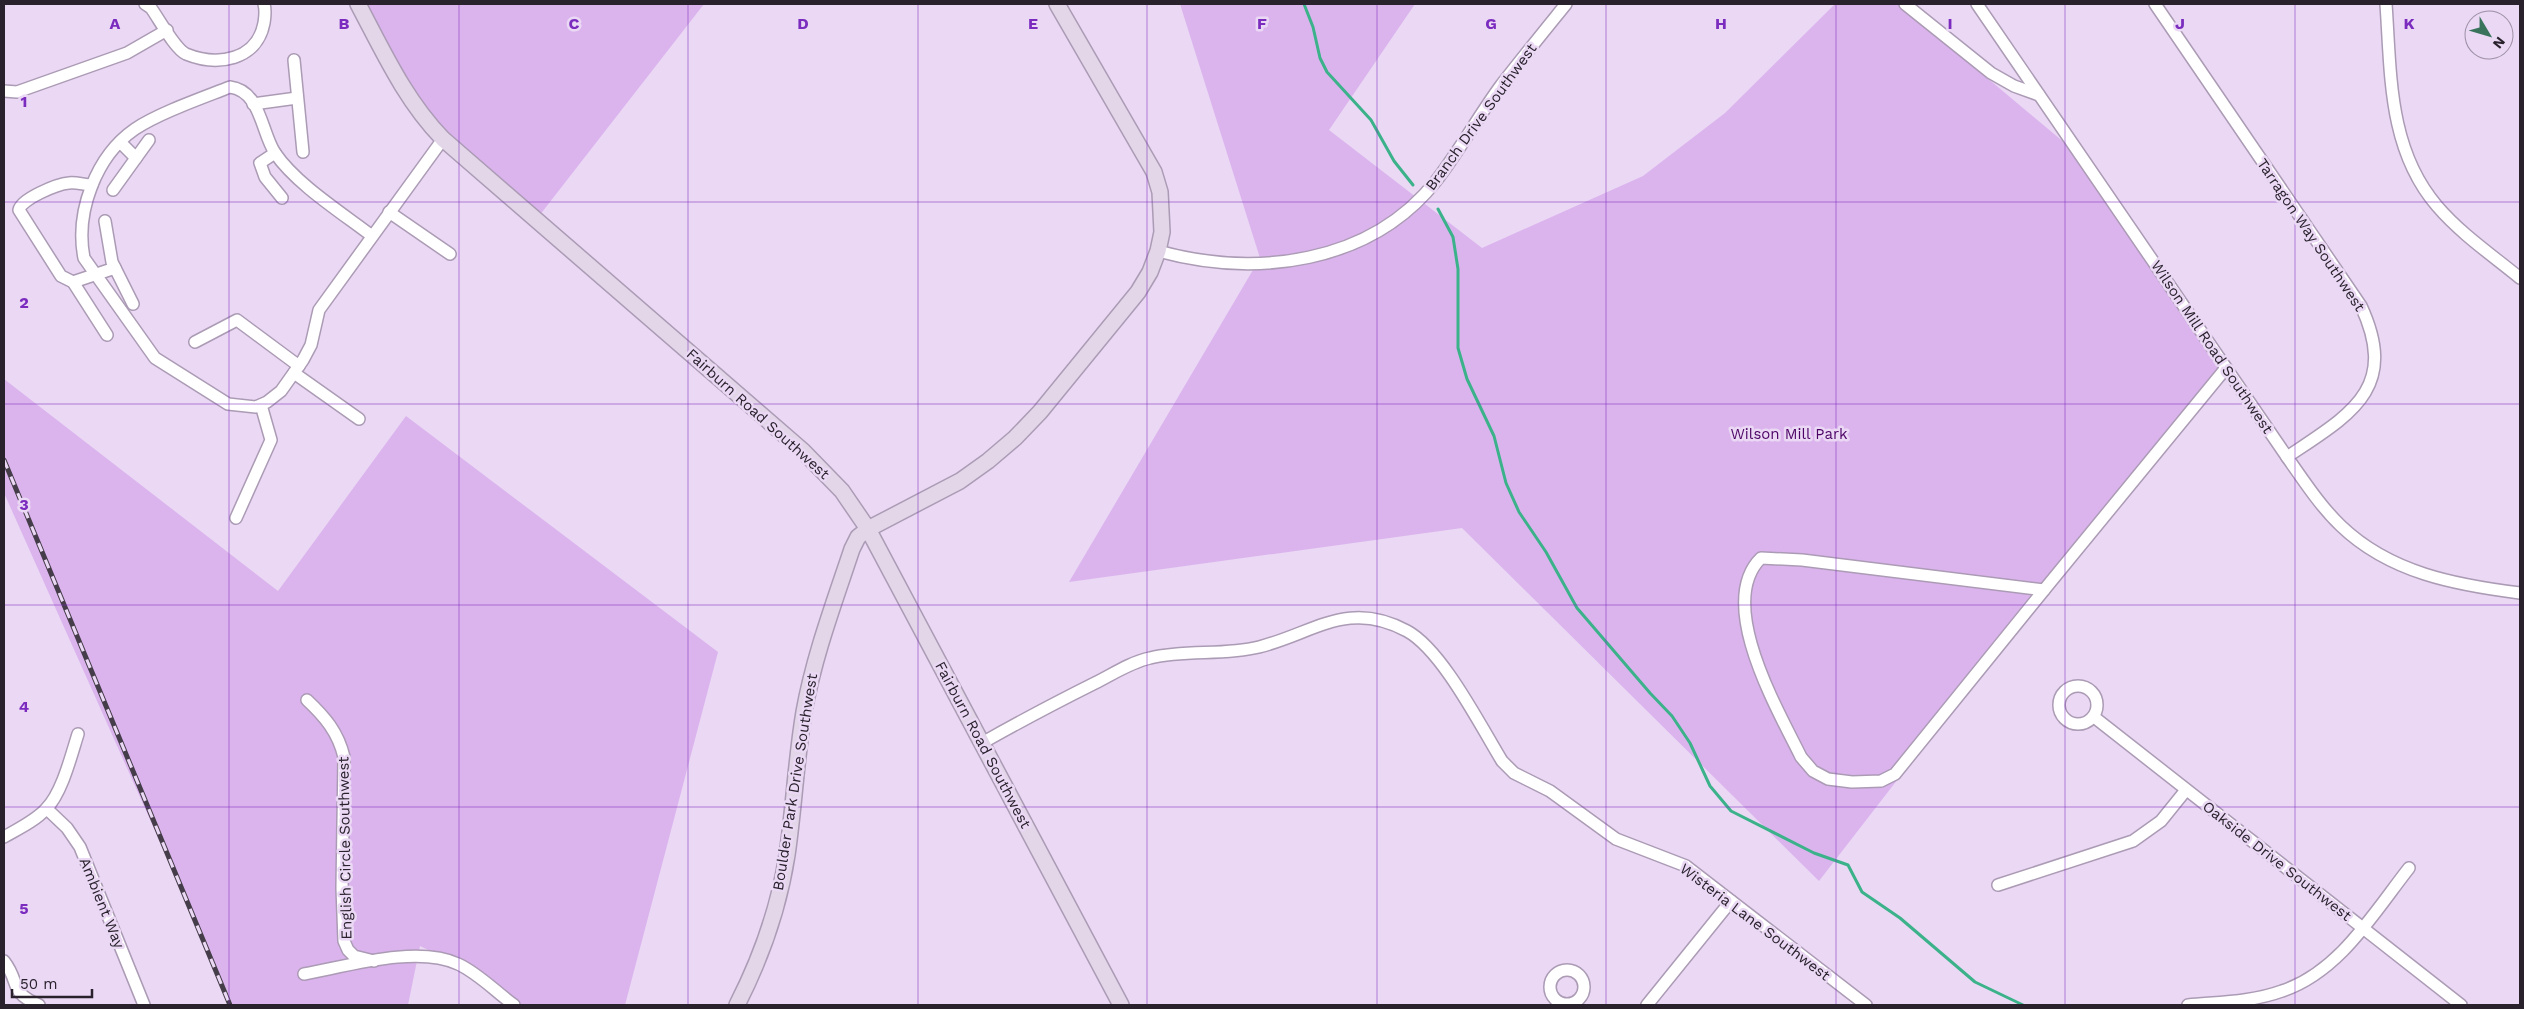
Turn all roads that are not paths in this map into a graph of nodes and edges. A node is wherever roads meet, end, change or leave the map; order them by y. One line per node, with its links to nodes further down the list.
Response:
1 (145, 4): 10 (street)
2 (264, 4): 10 (street)
3 (358, 4): 16 (street, Fairburn Road Southwest)
4 (1057, 4): 28 (street, Boulder Park Drive Southwest)
5 (1566, 4): 28 (street, Branch Drive Southwest)
6 (1905, 4): 13 (street)
7 (1977, 4): 13 (street, Wilson Mill Road Southwest)
8 (2155, 4): 41 (street, Tarragon Way Southwest)
9 (2386, 4): 32 (street)
10 (167, 30): 12 (street)
11 (294, 60): 14 (street)
12 (4, 91)
13 (2039, 94): 37 (street, Wilson Mill Road Southwest)
14 (297, 98): 15 (street); 19 (street)
15 (253, 104): 18 (street); 20 (street)
16 (443, 139): 25 (street); 43 (street, Fairburn Road Southwest)
17 (149, 140): 21 (street)
18 (120, 142): 21 (street); 22 (street)
19 (303, 152)
20 (275, 153): 24 (street); 27 (street)
21 (136, 158): 23 (street)
22 (92, 185): 31 (street); 33 (street)
23 (113, 190)
24 (282, 198)
25 (389, 212): 27 (street); 29 (street)
26 (106, 221): 30 (street)
27 (372, 236): 38 (street)
28 (1158, 250): 43 (street, Boulder Park Drive Southwest)
29 (450, 254)
30 (115, 268): 31 (street); 34 (street)
31 (95, 275): 33 (street); 39 (street)
32 (2520, 278)
33 (73, 282): 35 (street)
34 (134, 304)
35 (107, 336)
36 (195, 342): 38 (street)
37 (2226, 368): 41 (street, Wilson Mill Road Southwest); 44 (street)
38 (296, 370): 39 (street); 40 (street)
39 (261, 405): 42 (street)
40 (359, 419)
41 (2287, 458): 45 (street, Wilson Mill Road Southwest)
42 (236, 518)
43 (868, 529): 49 (street, Fairburn Road Southwest); 63 (street, Boulder Park Drive Southwest)
44 (2044, 590): 44 (street)
45 (2520, 593)
46 (307, 700): 58 (street, English Circle Southwest)
47 (2094, 717): 50 (street, Oakside Drive Southwest)
48 (78, 734): 51 (street)
49 (982, 743): 55 (street, Wisteria Lane Southwest); 64 (street, Fairburn Road Southwest)
50 (2186, 790): 54 (street); 56 (street, Oakside Drive Southwest)
51 (47, 809): 52 (street); 61 (street, Ambient Way)
52 (4, 837)
53 (2409, 868): 56 (street)
54 (1998, 885)
55 (1731, 901): 65 (street); 66 (street, Wisteria Lane Southwest)
56 (2362, 928): 67 (street); 68 (street, Oakside Drive Southwest)
57 (4, 961): 60 (street)
58 (374, 961): 59 (street); 62 (street)
59 (304, 974)
60 (39, 1005)
61 (144, 1005)
62 (514, 1005)
63 (737, 1005)
64 (1122, 1005)
65 (1646, 1005)
66 (1866, 1005)
67 (2188, 1005)
68 (2461, 1005)

